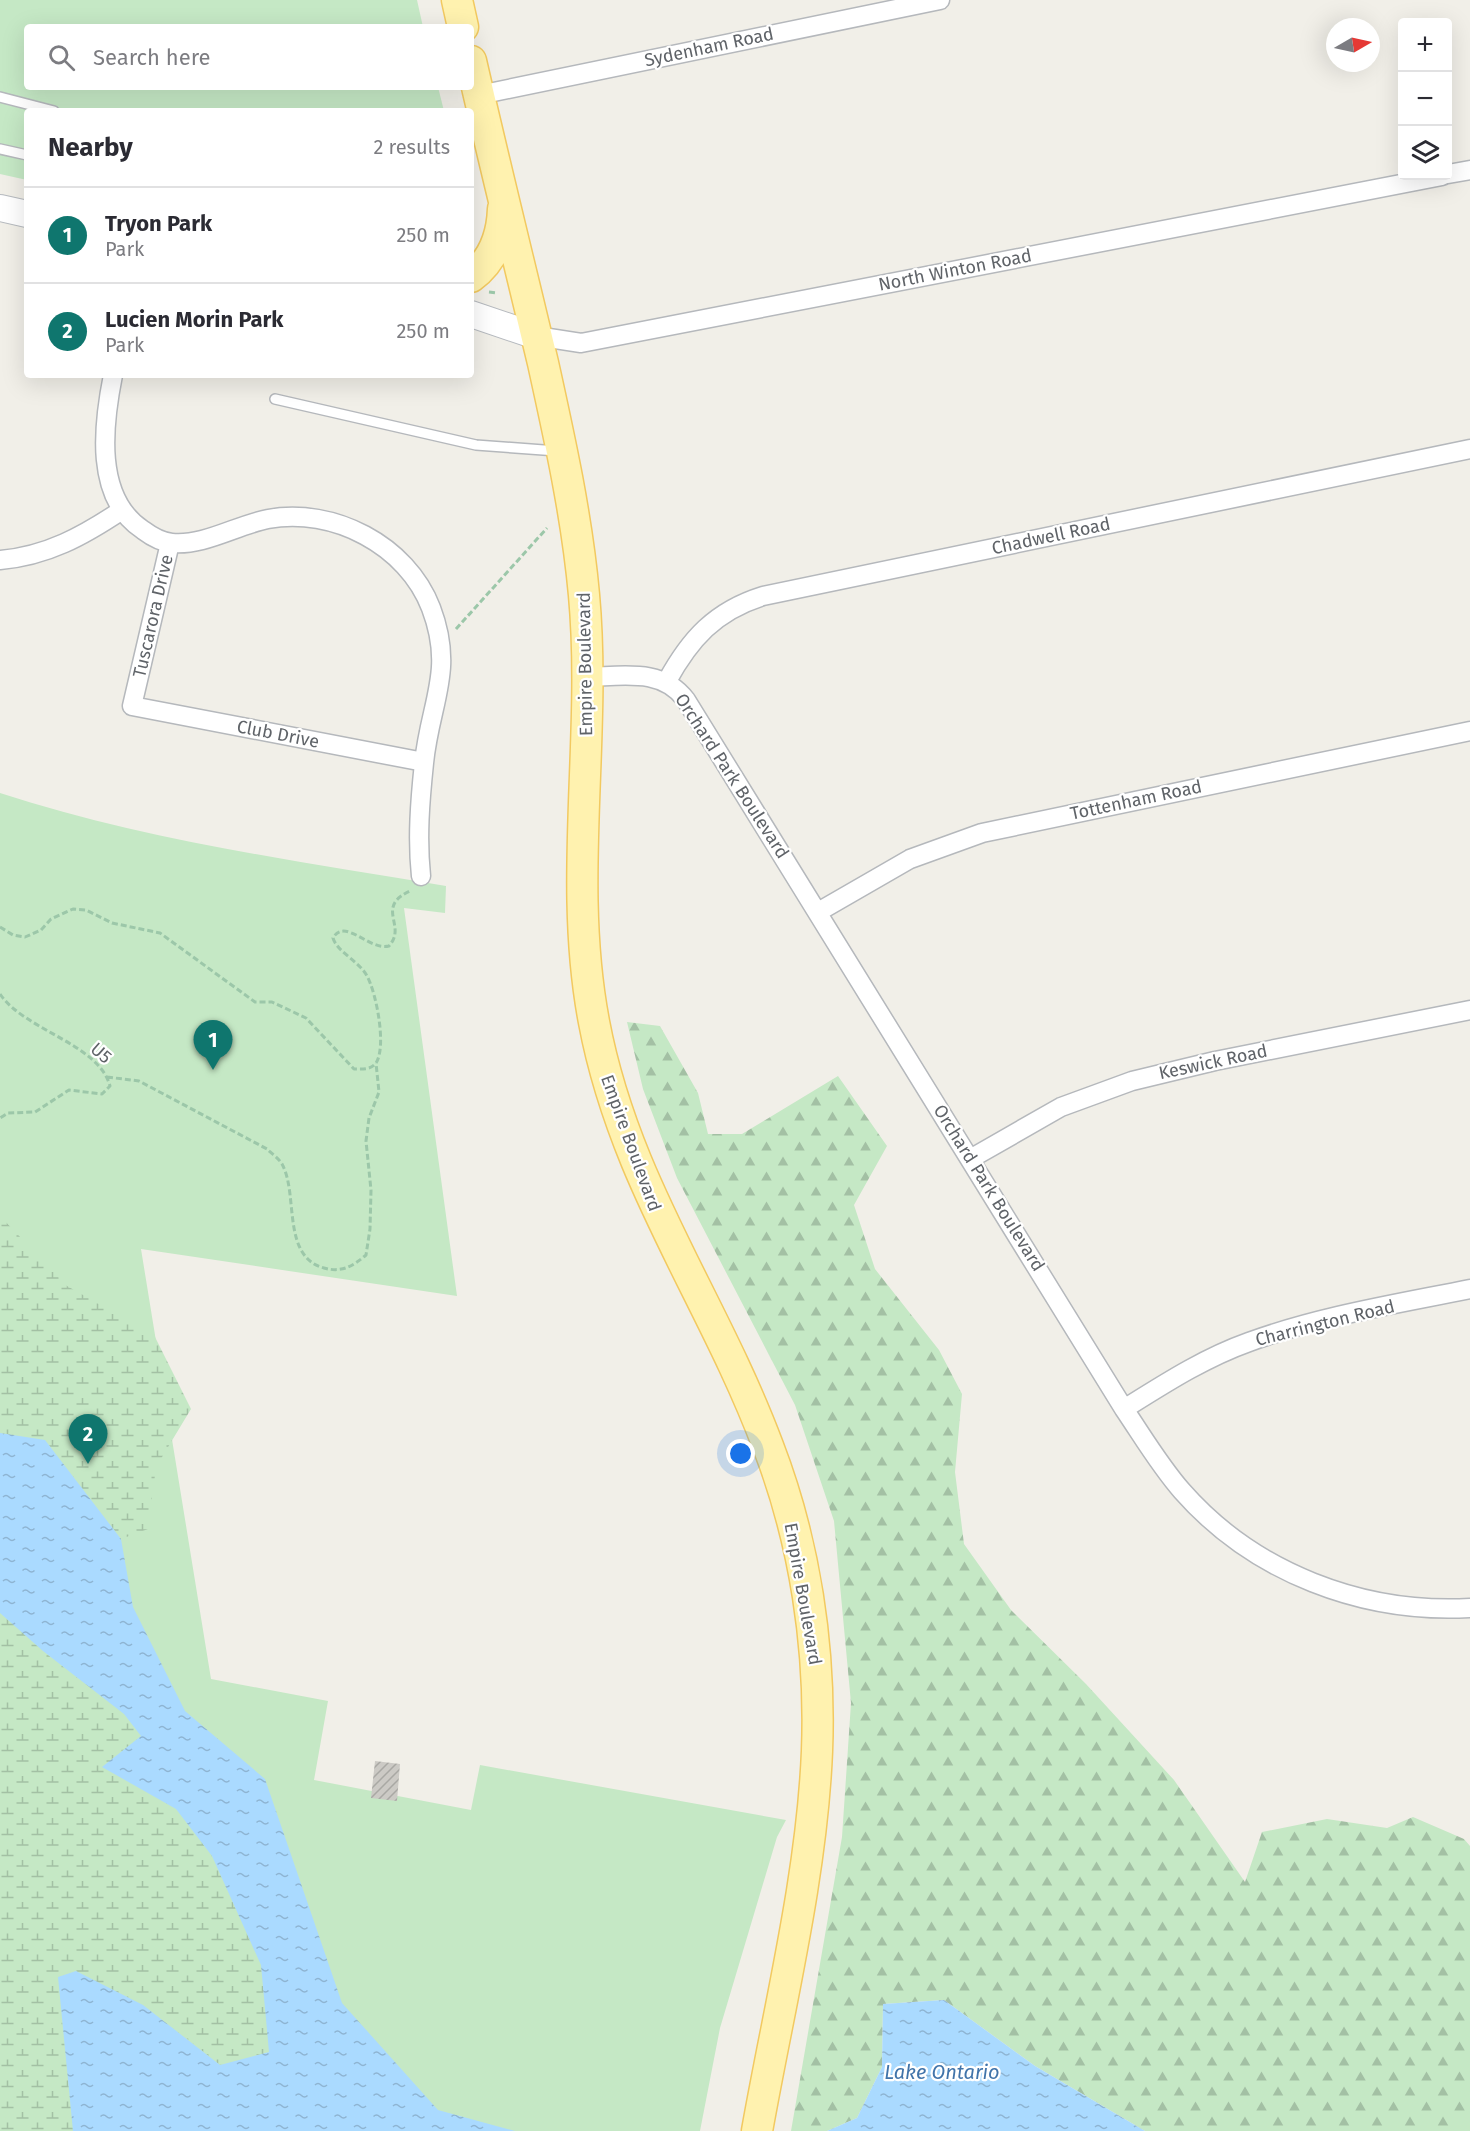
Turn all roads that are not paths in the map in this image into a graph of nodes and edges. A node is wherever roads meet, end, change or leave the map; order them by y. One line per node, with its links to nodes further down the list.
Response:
1 (457, 0): 3 (main road)
2 (940, 0): 5 (street, Sydenham Road)
3 (462, 24)
4 (474, 76): 5 (main road, Empire Boulevard)
5 (478, 95): 13 (main road, Empire Boulevard)
6 (0, 96): 7 (lane)
7 (43, 108)
8 (0, 149): 9 (lane)
9 (24, 154)
10 (1470, 170): 11 (street)
11 (1452, 173)
12 (1421, 180): 18 (street, North Winton Road)
13 (503, 197): 16 (main road); 18 (main road, Empire Boulevard)
14 (0, 208): 15 (main road)
15 (24, 213)
16 (474, 274)
17 (474, 315): 18 (main road, North Winton Road)
18 (536, 336): 22 (main road, Empire Boulevard)
19 (113, 378): 23 (street, Tuscarora Drive)
20 (275, 399): 22 (lane)
21 (1470, 450): 27 (street, Chadwell Road)
22 (562, 452): 26 (main road, Empire Boulevard)
23 (122, 510): 24 (street, Tuscarora Drive); 25 (street)
24 (170, 543): 28 (street, Tuscarora Drive); 30 (street)
25 (0, 560)
26 (588, 677): 27 (street, Orchard Park Boulevard); 38 (main road, Empire Boulevard)
27 (667, 681): 32 (street, Orchard Park Boulevard)
28 (132, 706): 30 (street, Club Drive)
29 (1470, 731): 32 (street, Tottenham Road)
30 (424, 762): 31 (street)
31 (421, 876)
32 (818, 912): 34 (street, Orchard Park Boulevard)
33 (1470, 1010): 34 (street, Keswick Road)
34 (970, 1159): 36 (street, Orchard Park Boulevard)
35 (1470, 1288): 36 (street, Charrington Road)
36 (1124, 1409): 37 (street, Orchard Park Boulevard)
37 (1470, 1608)
38 (757, 2131)

